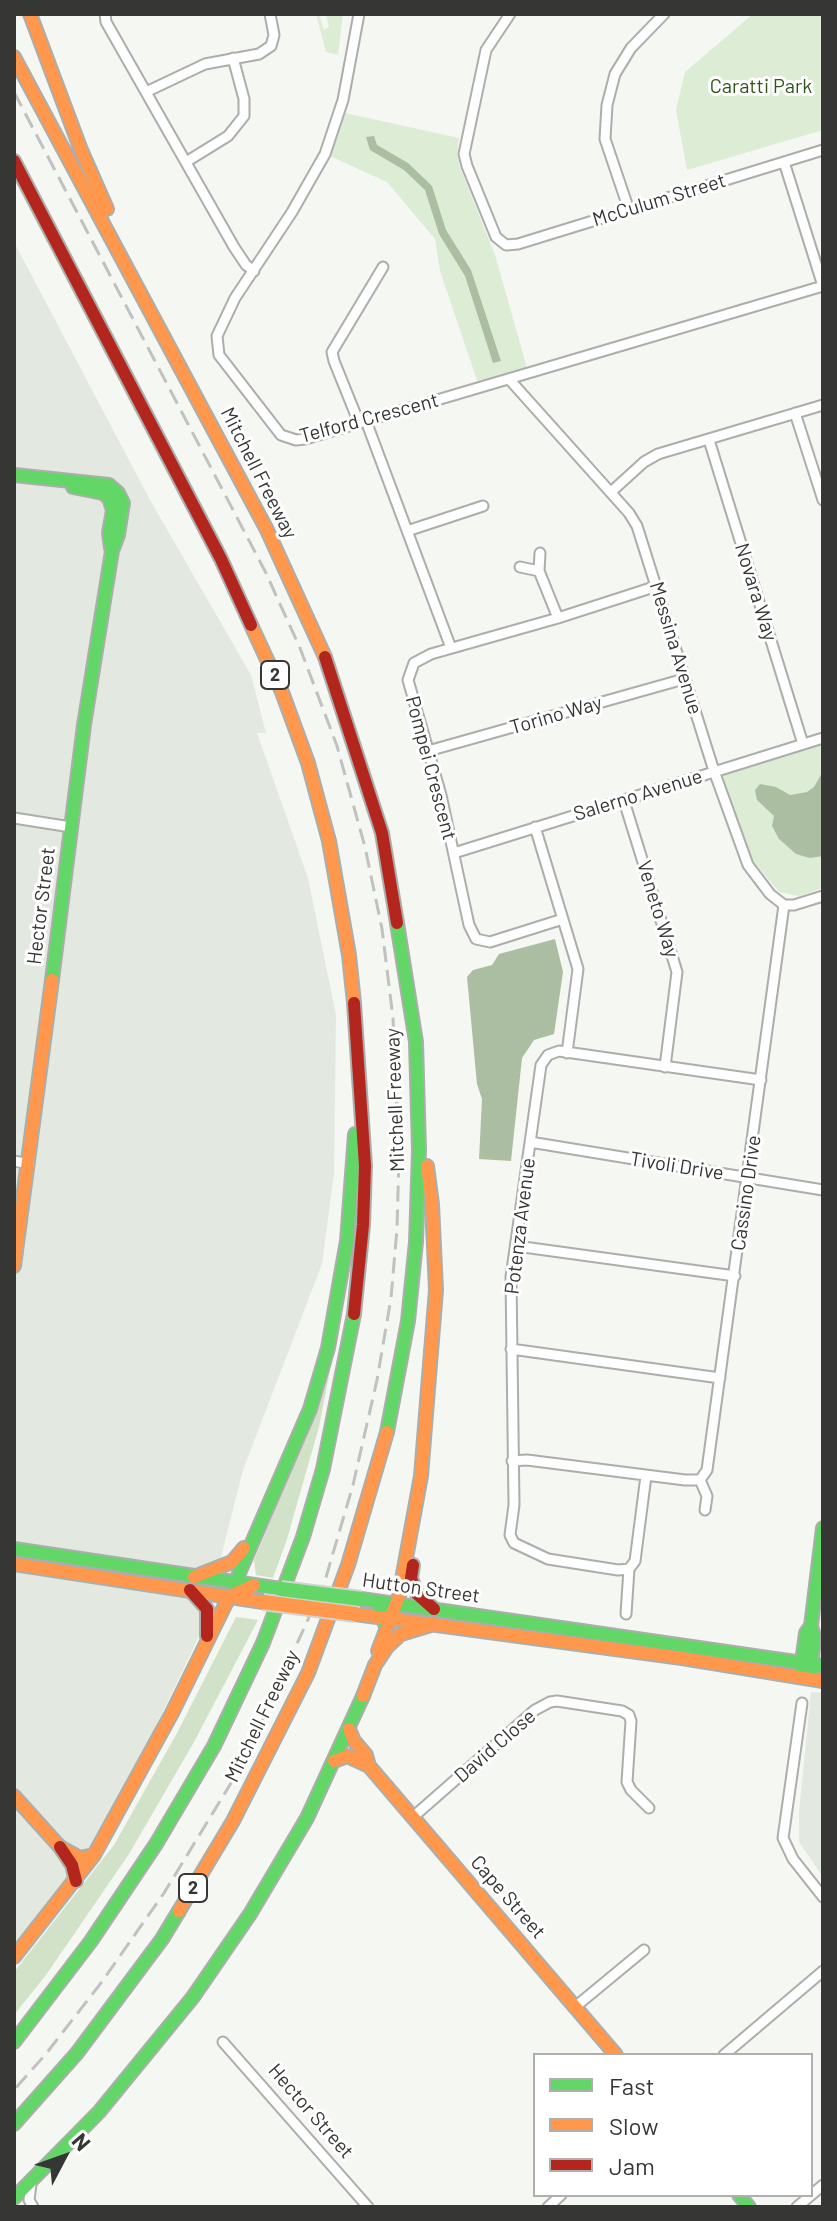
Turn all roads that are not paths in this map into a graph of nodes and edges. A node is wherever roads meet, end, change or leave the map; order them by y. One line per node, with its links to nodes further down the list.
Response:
1 (30, 14): 18 (main road)
2 (105, 14): 9 (street)
3 (270, 14): 8 (street)
4 (359, 14): 16 (street, Telford Crescent)
5 (510, 14): 14 (street, McCulum Street)
6 (664, 14): 14 (street)
7 (14, 57): 18 (main road, Mitchell Freeway / 2)
8 (233, 58): 9 (street); 12 (street)
9 (146, 92): 12 (street)
10 (823, 150): 13 (street, McCulum Street)
11 (14, 161): 49 (main road, Mitchell Freeway / 2)
12 (186, 162): 16 (street)
13 (784, 162): 14 (street, McCulum Street); 17 (street)
14 (629, 210)
15 (383, 267): 22 (street)
16 (254, 271): 22 (street, Telford Crescent)
17 (823, 286): 19 (street, Telford Crescent)
18 (149, 306): 52 (main road, Mitchell Freeway / 2)
19 (509, 379): 22 (street, Telford Crescent); 25 (street, Messina Avenue)
20 (823, 405): 21 (street)
21 (795, 413): 23 (street); 26 (street)
22 (362, 422): 28 (street)
23 (709, 440): 25 (street); 37 (street, Novara Way)
24 (14, 475): 42 (main road, Hector Street)
25 (611, 492): 32 (street, Messina Avenue)
26 (823, 500)
27 (483, 506): 28 (street)
28 (407, 531): 34 (street)
29 (540, 553): 31 (street)
30 (520, 567): 31 (street)
31 (539, 571): 33 (street)
32 (657, 586): 33 (street, Pompei Crescent); 35 (street, Messina Avenue)
33 (558, 618): 34 (street, Pompei Crescent)
34 (451, 648): 38 (street, Pompei Crescent)
35 (684, 679): 38 (street, Torino Way); 39 (street, Messina Avenue)
36 (823, 738): 37 (street, Salerno Avenue)
37 (803, 744): 39 (street, Salerno Avenue)
38 (428, 751): 44 (street, Pompei Crescent)
39 (714, 771): 40 (street, Salerno Avenue); 46 (street, Messina Avenue)
40 (624, 801): 43 (street, Salerno Avenue); 50 (street, Veneto Way)
41 (14, 818): 42 (street)
42 (71, 827): 54 (main road, Hector Street)
43 (535, 827): 44 (street, Salerno Avenue); 47 (street)
44 (454, 853): 47 (street, Pompei Crescent)
45 (823, 896): 46 (street)
46 (784, 905): 51 (street, Cassino Drive)
47 (563, 919): 48 (street)
48 (567, 1053): 50 (street); 53 (street, Potenza Avenue)
49 (360, 1065): 67 (main road); 97 (main road, Mitchell Freeway / 2)
50 (665, 1067): 51 (street)
51 (761, 1080): 55 (street, Cassino Drive)
52 (418, 1101): 68 (main road); 101 (main road, Mitchell Freeway / 2)
53 (530, 1142): 55 (street, Tivoli Drive); 57 (street, Potenza Avenue)
54 (21, 1163): 58 (main road, Hector Street)
55 (748, 1177): 56 (street, Tivoli Drive); 59 (street, Cassino Drive)
56 (823, 1190)
57 (516, 1246): 59 (street); 60 (street, Potenza Avenue)
58 (14, 1266)
59 (735, 1276): 61 (street, Cassino Drive)
60 (511, 1349): 61 (street); 62 (street, Potenza Avenue)
61 (720, 1378): 64 (street, Cassino Drive)
62 (512, 1461): 63 (street); 72 (street, Potenza Avenue)
63 (646, 1476): 64 (street); 72 (street)
64 (700, 1480): 65 (street, Cassino Drive)
65 (705, 1510)
66 (823, 1528): 70 (main road)
67 (252, 1537): 73 (main road); 74 (main road)
68 (410, 1545): 75 (main road); 78 (main road)
69 (14, 1549): 73 (main road, Hutton Street)
70 (821, 1549): 81 (main road)
71 (18, 1567): 73 (main road, Hutton Street)
72 (629, 1569): 76 (street)
73 (192, 1584): 74 (main road, Hutton Street); 79 (main road)
74 (234, 1591): 77 (main road, Hutton Street, bridge); 77 (main road, Hutton Street, bridge); 79 (main road)
75 (395, 1604): 77 (main road, Hutton Street); 78 (main road, Hutton Street)
76 (626, 1614)
77 (383, 1616): 78 (main road, Hutton Street); 80 (main road)
78 (434, 1617): 80 (main road); 81 (main road, Hutton Street)
79 (205, 1646): 90 (main road)
80 (375, 1665): 83 (main road)
81 (812, 1672)
82 (802, 1703): 92 (street)
83 (349, 1729): 84 (main road); 85 (main road, Cape Street)
84 (334, 1761): 85 (main road); 102 (main road)
85 (369, 1766): 88 (main road, Cape Street)
86 (14, 1796): 89 (main road)
87 (649, 1808): 88 (street, David Close)
88 (413, 1817): 96 (main road, Cape Street)
89 (60, 1847): 90 (main road); 91 (main road)
90 (94, 1855): 91 (main road)
91 (76, 1881): 94 (main road)
92 (823, 1897)
93 (644, 1950): 96 (street)
94 (14, 1957)
95 (823, 1971): 100 (street)
96 (575, 2007): 99 (main road, Cape Street)
97 (14, 2042)
98 (223, 2042): 105 (street, Hector Street)
99 (614, 2053)
100 (726, 2053)
101 (14, 2124)
102 (32, 2181): 103 (main road); 104 (street)
103 (14, 2198)
104 (33, 2207)
105 (368, 2207)

